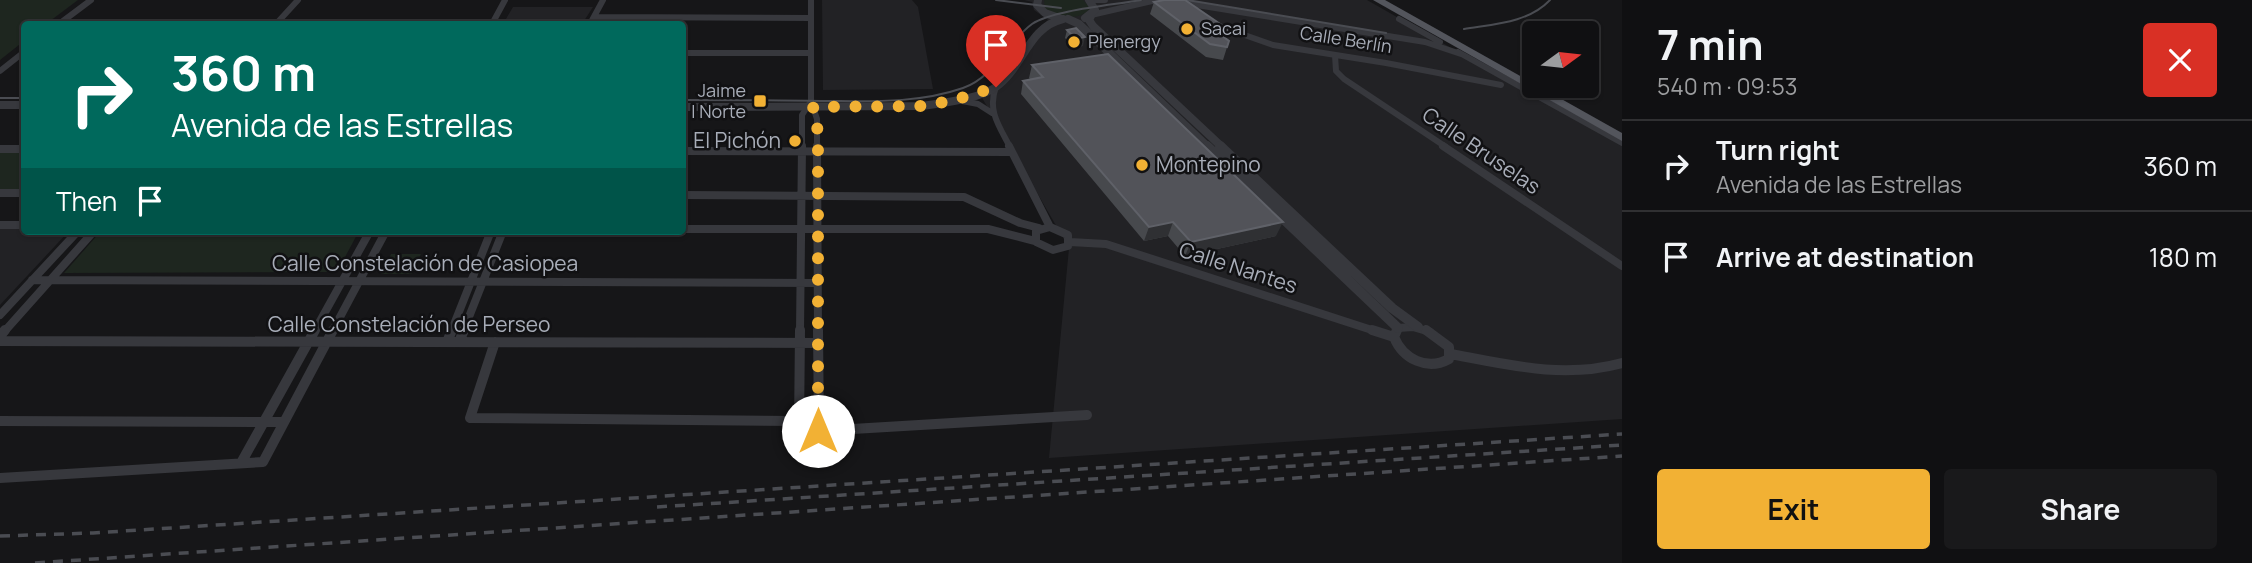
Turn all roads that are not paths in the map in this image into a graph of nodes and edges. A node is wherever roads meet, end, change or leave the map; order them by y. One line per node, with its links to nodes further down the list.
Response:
1 (91, 0): 18 (street)
2 (298, 0): 19 (street)
3 (505, 0): 20 (street)
4 (605, 0): 17 (street)
5 (811, 0): 14 (street)
6 (1038, 0): 15 (street)
7 (1089, 0): 12 (street)
8 (1094, 0): 9 (street)
9 (1105, 0)
10 (1378, 0): 36 (main road)
11 (1196, 7): 12 (street); 13 (street); 25 (street)
12 (1091, 15): 15 (street); 72 (street)
13 (1203, 15)
14 (811, 19): 17 (street); 22 (street)
15 (1065, 19): 29 (street); 73 (street)
16 (1399, 19): 25 (street)
17 (598, 20)
18 (63, 21)
19 (279, 21)
20 (494, 21)
21 (1212, 22): 26 (street, Calle Berlín)
22 (810, 53): 24 (street); 33 (street)
23 (21, 54): 27 (street)
24 (686, 54)
25 (1461, 54): 36 (street)
26 (1335, 55): 28 (street, Calle Berlín); 63 (street, Calle Bruselas)
27 (0, 71)
28 (1501, 85)
29 (996, 87): 30 (street); 35 (street)
30 (955, 100): 33 (street); 35 (street)
31 (0, 105): 32 (street)
32 (21, 105)
33 (810, 105): 34 (street); 40 (street); 41 (street)
34 (686, 107)
35 (993, 114): 42 (street)
36 (1622, 141)
37 (0, 149): 38 (street)
38 (21, 149)
39 (686, 151): 41 (street)
40 (818, 151): 41 (street); 42 (street); 47 (street)
41 (802, 152): 46 (street)
42 (1011, 152): 50 (street)
43 (0, 193): 44 (street)
44 (21, 193)
45 (686, 195): 46 (street)
46 (801, 195): 47 (street); 54 (street)
47 (817, 196): 51 (street); 53 (street)
48 (0, 225): 49 (street)
49 (21, 225)
50 (1050, 227): 51 (street); 62 (street)
51 (1039, 228): 61 (street)
52 (686, 229): 54 (street)
53 (818, 229): 54 (street); 61 (street); 70 (street)
54 (801, 230): 69 (street)
55 (74, 235): 64 (street)
56 (90, 235): 65 (street)
57 (368, 235): 66 (street)
58 (384, 235): 67 (street)
59 (490, 235): 68 (street)
60 (501, 235): 68 (street)
61 (1035, 241): 62 (street)
62 (1070, 242): 73 (street, Calle Nantes)
63 (1622, 266)
64 (32, 280): 65 (street, Calle Constelación de Casiopea); 71 (street)
65 (50, 280): 66 (street, Calle Constelación de Casiopea); 74 (street)
66 (342, 281): 67 (street, Calle Constelación de Casiopea); 75 (street)
67 (359, 282): 68 (street, Calle Constelación de Casiopea); 76 (street)
68 (477, 282): 69 (street, Calle Constelación de Casiopea); 77 (street); 78 (street)
69 (800, 284): 70 (street, Calle Constelación de Casiopea); 80 (street)
70 (818, 284): 81 (street)
71 (0, 315)
72 (1418, 327): 73 (street); 82 (street)
73 (1396, 333): 82 (street)
74 (0, 338): 75 (street, Calle Constelación de Perseo)
75 (308, 342): 76 (street, Calle Constelación de Perseo); 86 (street)
76 (327, 342): 77 (street, Calle Constelación de Perseo); 87 (street)
77 (447, 342): 78 (street, Calle Constelación de Perseo)
78 (459, 342): 79 (street, Calle Constelación de Perseo)
79 (495, 342): 80 (street, Calle Constelación de Perseo); 88 (street)
80 (800, 343): 81 (street, Calle Constelación de Perseo); 88 (street)
81 (818, 343): 89 (street)
82 (1451, 354): 83 (street)
83 (1622, 363)
84 (1087, 415): 89 (street)
85 (0, 421): 86 (street)
86 (264, 422): 87 (street); 90 (street)
87 (284, 422): 90 (street)
88 (799, 424): 89 (street)
89 (818, 431)
90 (241, 464): 91 (street)
91 (0, 478)

